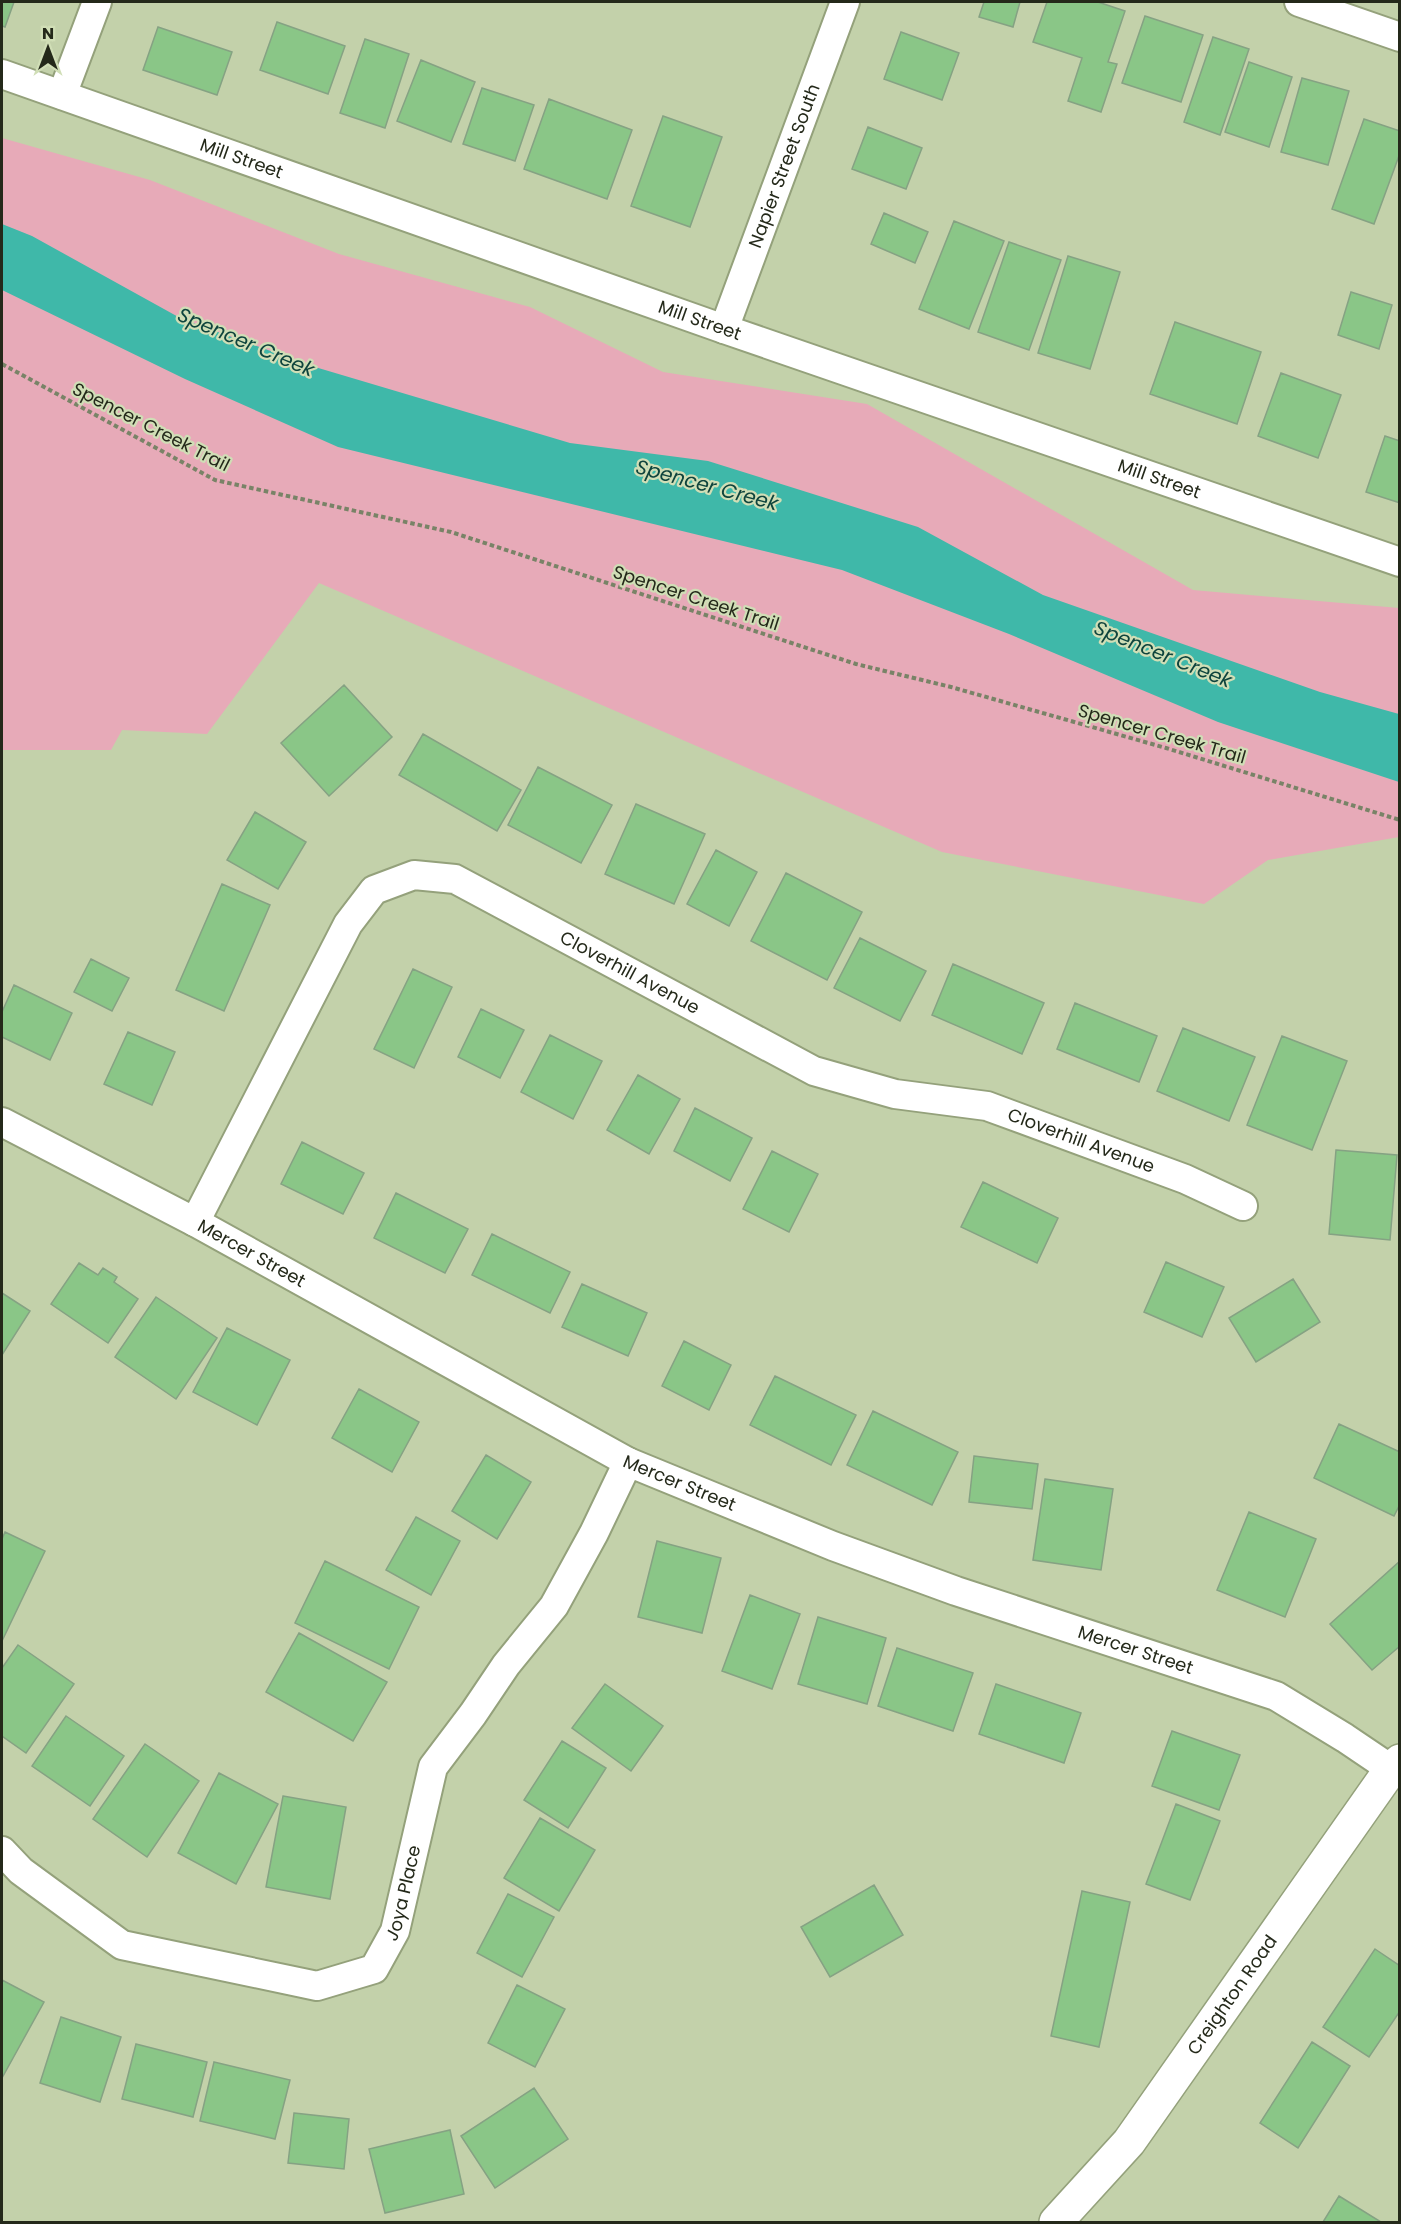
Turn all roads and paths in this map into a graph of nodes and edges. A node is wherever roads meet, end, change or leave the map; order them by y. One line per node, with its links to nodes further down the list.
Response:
1 (97, 2): 6 (street)
2 (845, 2): 7 (street, Napier Street South)
3 (1299, 2): 4 (street)
4 (1400, 37)
5 (2, 74): 6 (street, Mill Street)
6 (62, 95): 7 (street, Mill Street)
7 (724, 330): 9 (street, Mill Street)
8 (2, 364): 10 (path, Spencer Creek Trail)
9 (1400, 562)
10 (1400, 820)
11 (2, 1122): 13 (street, Mercer Street)
12 (1243, 1206): 13 (street, Cloverhill Avenue)
13 (195, 1222): 14 (street, Mercer Street)
14 (628, 1462): 15 (street, Mercer Street); 16 (street, Joya Place)
15 (1395, 1765): 17 (street, Creighton Road)
16 (2, 1851)
17 (1056, 2223)

